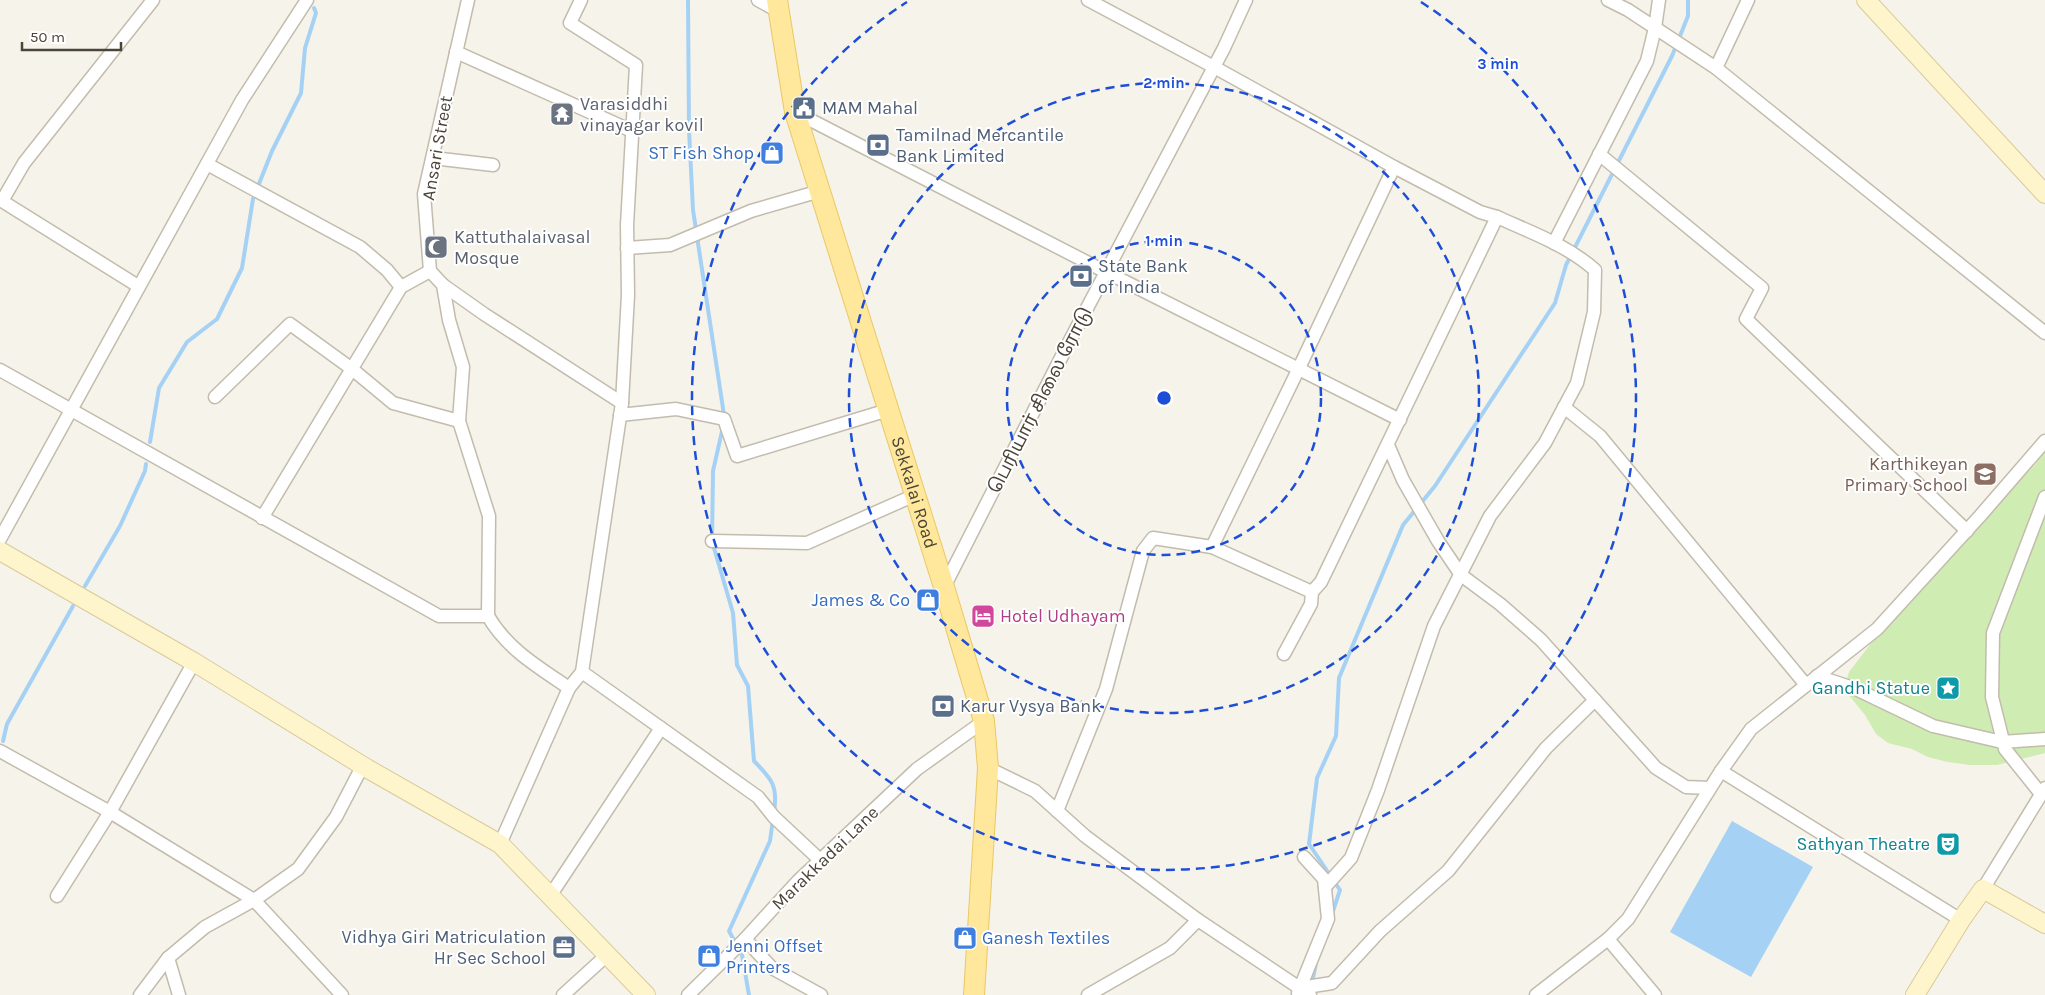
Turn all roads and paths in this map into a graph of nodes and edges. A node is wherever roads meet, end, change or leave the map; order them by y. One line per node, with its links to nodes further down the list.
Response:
1 (153, 0): 32 (street)
2 (307, 0): 21 (street)
3 (468, 0): 14 (street, Ansari Street)
4 (581, 0): 18 (street)
5 (758, 0): 12 (street)
6 (1088, 0): 15 (street)
7 (1246, 0): 15 (street, பெரியார் சிலை ரோடு)
8 (1608, 0): 13 (street)
9 (1659, 0): 13 (street)
10 (1748, 0): 16 (street)
11 (1866, 0): 25 (street)
12 (778, 6): 17 (main road, Sekkalai Road)
13 (1655, 28): 16 (street); 19 (street)
14 (456, 52): 18 (street); 20 (street, Ansari Street)
15 (1214, 67): 23 (street); 30 (street, பெரியார் சிலை ரோடு)
16 (1716, 68): 34 (street)
17 (795, 112): 24 (main road, Sekkalai Road); 30 (street)
18 (632, 131): 28 (street)
19 (1600, 154): 27 (street); 50 (street)
20 (433, 158): 22 (street); 29 (street, Ansari Street)
21 (207, 164): 32 (street); 33 (street)
22 (494, 165)
23 (1394, 167): 26 (street); 35 (street)
24 (820, 191): 28 (street); 42 (main road, Sekkalai Road)
25 (2045, 194)
26 (1497, 217): 27 (street); 43 (street)
27 (1556, 244): 39 (street)
28 (627, 248): 40 (street)
29 (430, 271): 31 (street); 33 (street)
30 (1106, 272): 35 (street); 56 (street, பெரியார் சிலை ரோடு)
31 (443, 285): 40 (street); 44 (street)
32 (138, 286): 41 (street)
33 (401, 287): 36 (street)
34 (2045, 333)
35 (1299, 368): 43 (street); 53 (street)
36 (352, 369): 38 (street); 44 (street); 49 (street)
37 (0, 370): 41 (street)
38 (215, 397)
39 (1564, 407): 55 (street); 63 (street)
40 (621, 409): 42 (street); 61 (street)
41 (70, 410): 49 (street); 51 (street)
42 (888, 410): 47 (main road, Sekkalai Road)
43 (1400, 420): 46 (street)
44 (459, 421): 58 (street)
45 (2045, 441): 50 (street)
46 (1388, 445): 55 (street); 57 (street)
47 (915, 495): 52 (street); 56 (main road, Sekkalai Road)
48 (2045, 496): 69 (street)
49 (262, 517): 58 (street)
50 (1967, 531): 62 (street)
51 (0, 539)
52 (712, 541)
53 (1212, 547): 57 (street); 76 (street)
54 (0, 551): 60 (street)
55 (1461, 575): 65 (street); 81 (street)
56 (944, 587): 66 (main road, Sekkalai Road)
57 (1312, 592): 59 (street)
58 (488, 616): 64 (street)
59 (1284, 654)
60 (194, 662): 71 (street); 77 (street)
61 (582, 672): 64 (street); 67 (street)
62 (1817, 676): 63 (street); 69 (street)
63 (1806, 685): 73 (street)
64 (569, 688): 78 (street)
65 (1595, 700): 74 (street); 93 (street)
66 (984, 721): 72 (main road, Sekkalai Road); 80 (street, Marakkadai Lane)
67 (661, 728): 80 (street); 84 (street)
68 (2045, 739): 69 (street)
69 (2002, 742): 75 (street)
70 (0, 751): 77 (street)
71 (363, 766): 78 (street); 85 (street)
72 (988, 768): 76 (street); 101 (main road, Sekkalai Road)
73 (1720, 771): 74 (street); 87 (street)
74 (1710, 788): 90 (street)
75 (2043, 791): 82 (street)
76 (1057, 810): 86 (street)
77 (110, 812): 83 (street); 85 (street)
78 (500, 844): 84 (street)
79 (1304, 857): 81 (street)
80 (820, 860): 89 (street, Marakkadai Lane)
81 (1325, 887): 93 (street)
82 (1983, 889): 87 (street); 88 (street)
83 (57, 896)
84 (550, 896): 91 (street)
85 (254, 900): 92 (street); 96 (street)
86 (1198, 920): 93 (street); 102 (street)
87 (1961, 920): 105 (street)
88 (2045, 924)
89 (745, 939): 99 (street, Marakkadai Lane); 100 (street)
90 (1608, 939): 103 (street); 104 (street)
91 (607, 954): 97 (street); 98 (street)
92 (168, 958): 94 (street); 95 (street)
93 (1302, 993)
94 (140, 995)
95 (179, 995)
96 (342, 995)
97 (563, 995)
98 (646, 995)
99 (688, 995)
100 (821, 995)
101 (976, 995)
102 (1088, 995)
103 (1536, 995)
104 (1655, 995)
105 (1915, 995)

